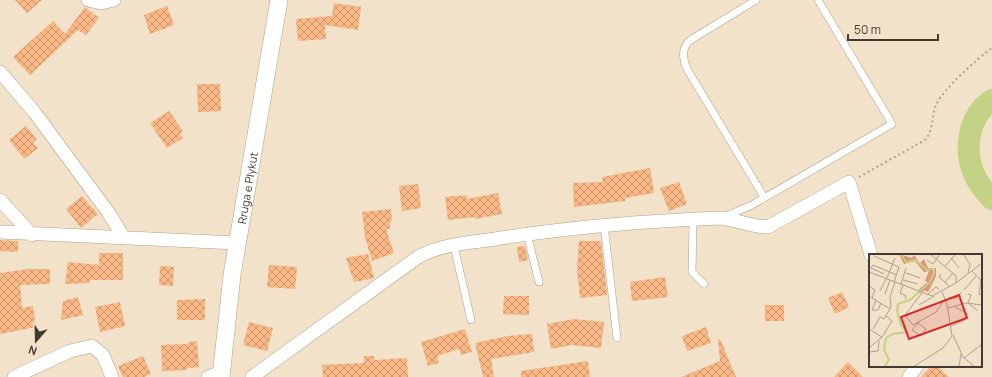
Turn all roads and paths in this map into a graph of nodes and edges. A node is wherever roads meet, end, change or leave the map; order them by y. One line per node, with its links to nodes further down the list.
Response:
1 (88, 0): 2 (street)
2 (114, 0)
3 (279, 0): 18 (street, Rruga e Plykut)
4 (756, 0): 9 (lane)
5 (818, 0): 9 (lane)
6 (992, 48): 8 (path)
7 (0, 72): 17 (street)
8 (849, 182): 11 (street); 20 (street)
9 (764, 197): 11 (lane)
10 (0, 200): 16 (street)
11 (722, 218): 12 (street)
12 (693, 219): 13 (street); 22 (lane)
13 (604, 225): 15 (street); 24 (lane)
14 (0, 232): 16 (street)
15 (527, 234): 19 (street); 21 (lane)
16 (32, 235): 17 (street)
17 (124, 238): 18 (street)
18 (237, 243): 26 (street, Rruga e Plykut)
19 (454, 246): 23 (lane); 29 (street)
20 (872, 254)
21 (539, 282)
22 (704, 284)
23 (471, 320)
24 (617, 338)
25 (916, 367): 30 (street)
26 (216, 375)
27 (14, 377): 28 (street)
28 (112, 377)
29 (252, 377)
30 (909, 377)

